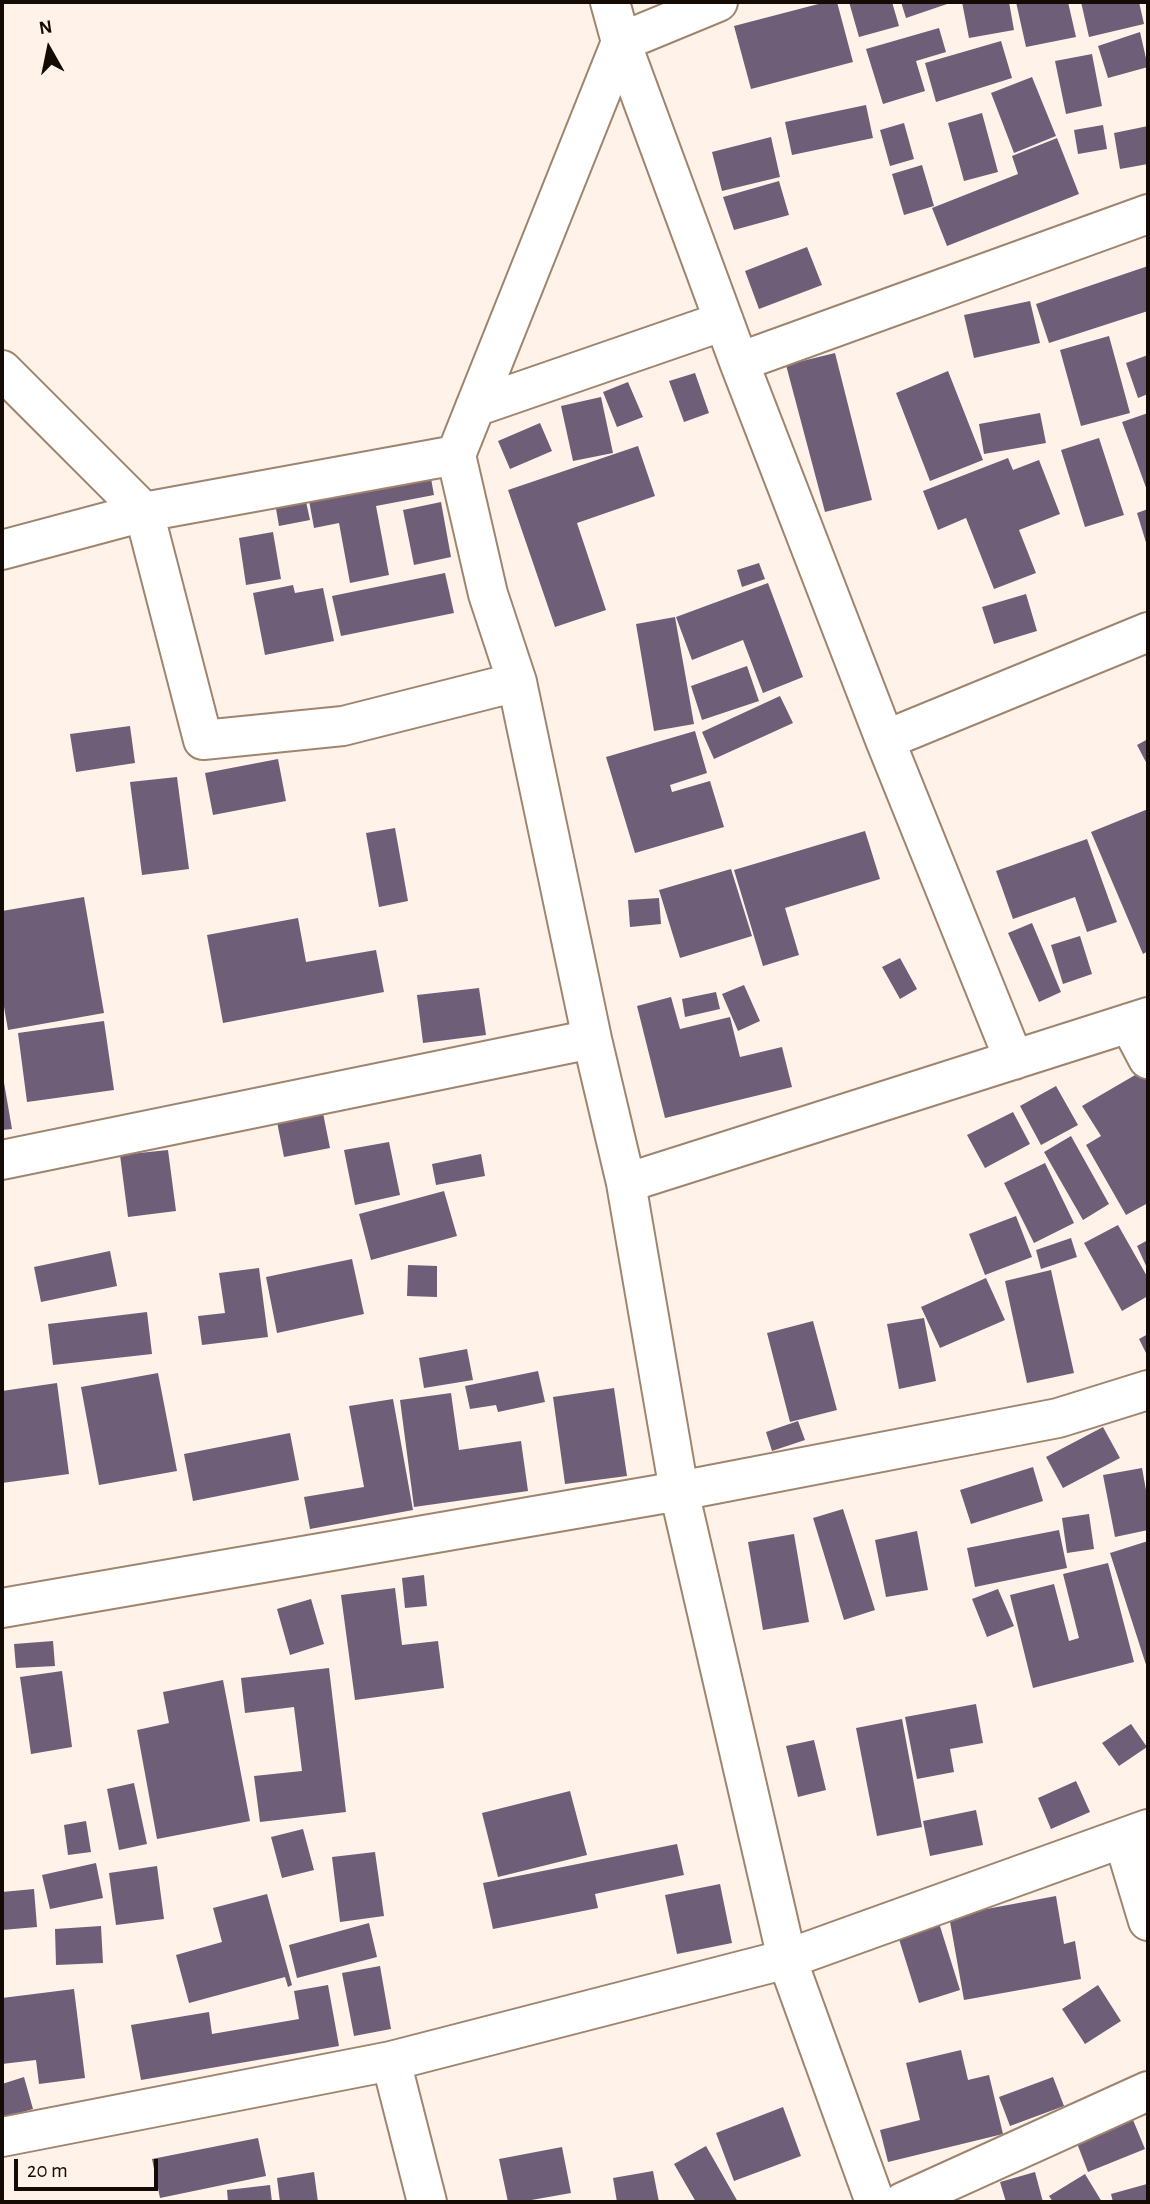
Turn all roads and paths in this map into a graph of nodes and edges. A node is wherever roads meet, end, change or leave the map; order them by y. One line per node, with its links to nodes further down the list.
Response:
1 (610, 2): 3 (street)
2 (718, 2): 3 (street)
3 (621, 42): 5 (street); 8 (street)
4 (1148, 214): 6 (street)
5 (723, 321): 6 (street); 8 (street)
6 (739, 362): 14 (street)
7 (2, 370): 10 (street)
8 (475, 407): 9 (street)
9 (456, 455): 10 (street); 13 (street)
10 (144, 512): 11 (street); 13 (street)
11 (2, 550)
12 (1148, 632): 14 (street)
13 (517, 682): 16 (street)
14 (885, 740): 18 (street)
15 (1138, 1020): 17 (street); 18 (street)
16 (592, 1039): 19 (street); 20 (street)
17 (1148, 1059)
18 (1014, 1060): 20 (street)
19 (2, 1160)
20 (626, 1183): 22 (street)
21 (1148, 1390): 22 (street)
22 (679, 1491): 23 (street); 26 (street)
23 (2, 1608)
24 (1136, 1834): 25 (street); 26 (street)
25 (1148, 1921)
26 (787, 1959): 27 (street); 31 (street)
27 (391, 2061): 29 (street); 30 (street)
28 (1148, 2091): 32 (street)
29 (2, 2137)
30 (427, 2202)
31 (875, 2202)
32 (903, 2202)

